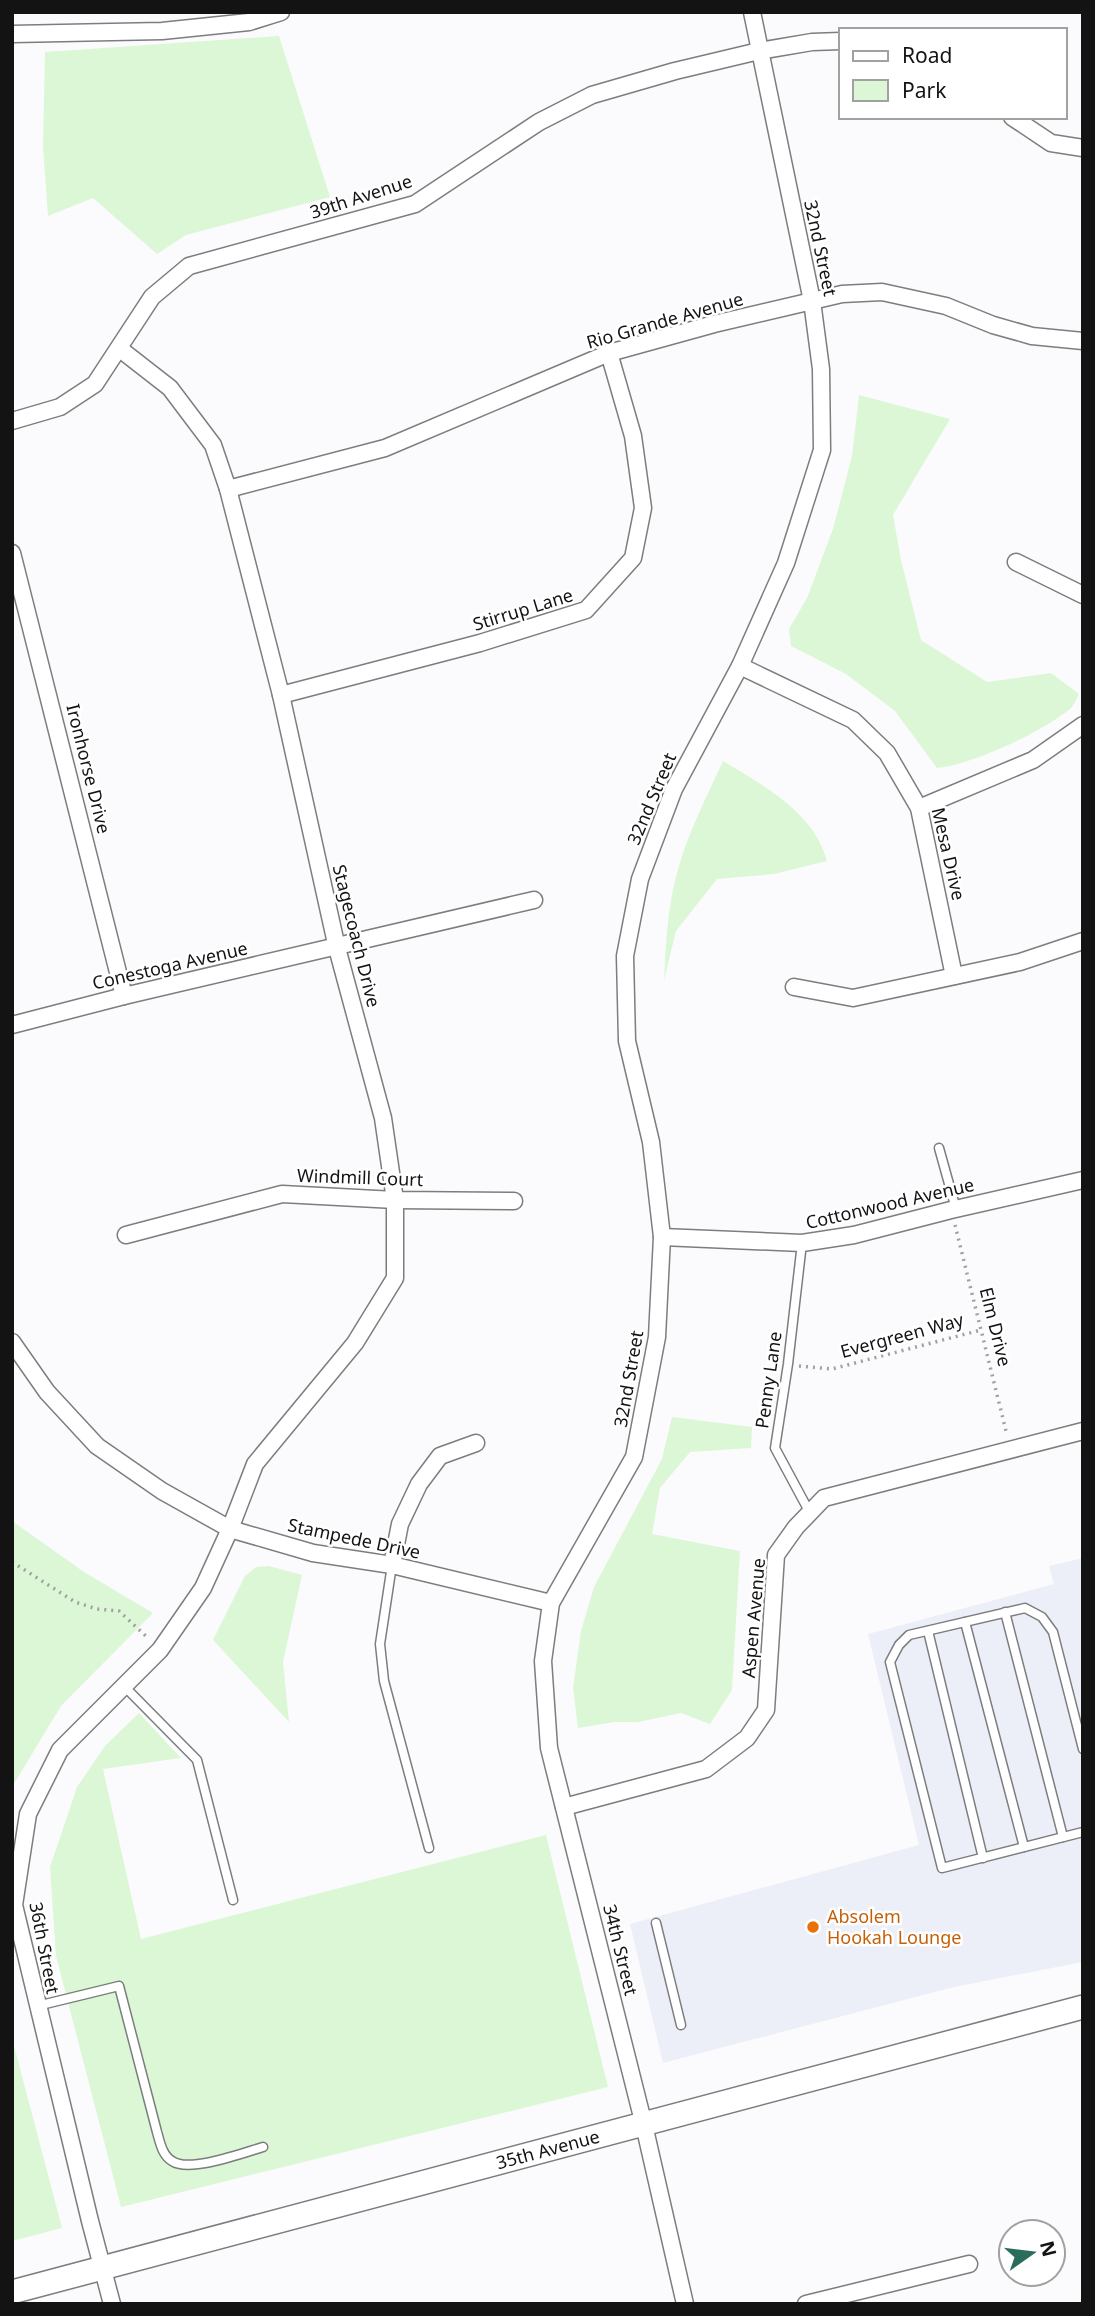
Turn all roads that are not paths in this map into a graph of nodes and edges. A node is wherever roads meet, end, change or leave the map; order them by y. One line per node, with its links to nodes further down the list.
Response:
1 (281, 12): 3 (street)
2 (752, 12): 5 (street, 32nd Street)
3 (12, 34)
4 (839, 41): 5 (street, 39th Avenue)
5 (759, 51): 8 (street, 32nd Street); 10 (street, 39th Avenue)
6 (1015, 119): 7 (street)
7 (1083, 148)
8 (812, 301): 9 (street, Rio Grande Avenue); 11 (street, Rio Grande Avenue); 17 (street, 32nd Street)
9 (1083, 341)
10 (120, 349): 12 (street, 39th Avenue); 13 (street, Stagecoach Drive)
11 (609, 353): 13 (street, Rio Grande Avenue); 18 (street, Stirrup Lane)
12 (12, 421)
13 (228, 489): 18 (street, Stagecoach Drive)
14 (12, 554): 26 (street, Ironhorse Drive)
15 (1016, 562): 16 (street)
16 (1083, 594)
17 (740, 666): 20 (street, Mesa Drive); 34 (street, 32nd Street)
18 (281, 695): 23 (street, Stagecoach Drive)
19 (1083, 725): 20 (street)
20 (919, 808): 24 (street, Mesa Drive)
21 (534, 901): 23 (street, Conestoga Avenue)
22 (1083, 941): 24 (street)
23 (337, 948): 26 (street, Conestoga Avenue); 30 (street, Stagecoach Drive)
24 (954, 976): 25 (street)
25 (794, 986)
26 (124, 996): 27 (street, Conestoga Avenue)
27 (12, 1025)
28 (939, 1148): 32 (lane)
29 (1083, 1180): 32 (street, Cottonwood Avenue)
30 (395, 1200): 31 (street, Windmill Court); 33 (street, Windmill Court); 40 (street, Stagecoach Drive)
31 (514, 1201)
32 (953, 1209): 35 (street, Cottonwood Avenue)
33 (126, 1235)
34 (662, 1237): 35 (street, Cottonwood Avenue); 42 (street, 32nd Street)
35 (802, 1243): 39 (lane, Penny Lane)
36 (12, 1342): 40 (street, Stampede Drive)
37 (1083, 1431): 39 (street, Aspen Avenue)
38 (476, 1443): 41 (street)
39 (810, 1513): 48 (street, Aspen Avenue)
40 (230, 1529): 41 (street, Stampede Drive); 46 (street, 36th Street)
41 (392, 1565): 42 (street, Stampede Drive); 52 (lane)
42 (551, 1603): 48 (street, 34th Street)
43 (1005, 1612): 44 (lane); 47 (lane); 50 (lane)
44 (965, 1622): 45 (lane); 51 (lane)
45 (928, 1631): 53 (lane); 53 (lane)
46 (123, 1685): 54 (lane); 56 (street, 36th Street)
47 (1083, 1749)
48 (564, 1807): 59 (street, 34th Street)
49 (1083, 1832): 50 (lane)
50 (1063, 1837): 51 (lane)
51 (1024, 1847): 53 (lane)
52 (429, 1848)
53 (983, 1858)
54 (233, 1900)
55 (656, 1923): 58 (lane)
56 (37, 2006): 60 (lane); 62 (street, 36th Street)
57 (1083, 2007): 59 (main road, 35th Avenue)
58 (681, 2025)
59 (644, 2125): 62 (main road, 35th Avenue); 65 (street, 34th Street)
60 (263, 2147)
61 (969, 2264): 66 (street)
62 (102, 2267): 63 (main road, 35th Avenue); 64 (street, 36th Street)
63 (12, 2292)
64 (112, 2304)
65 (685, 2304)
66 (806, 2304)

